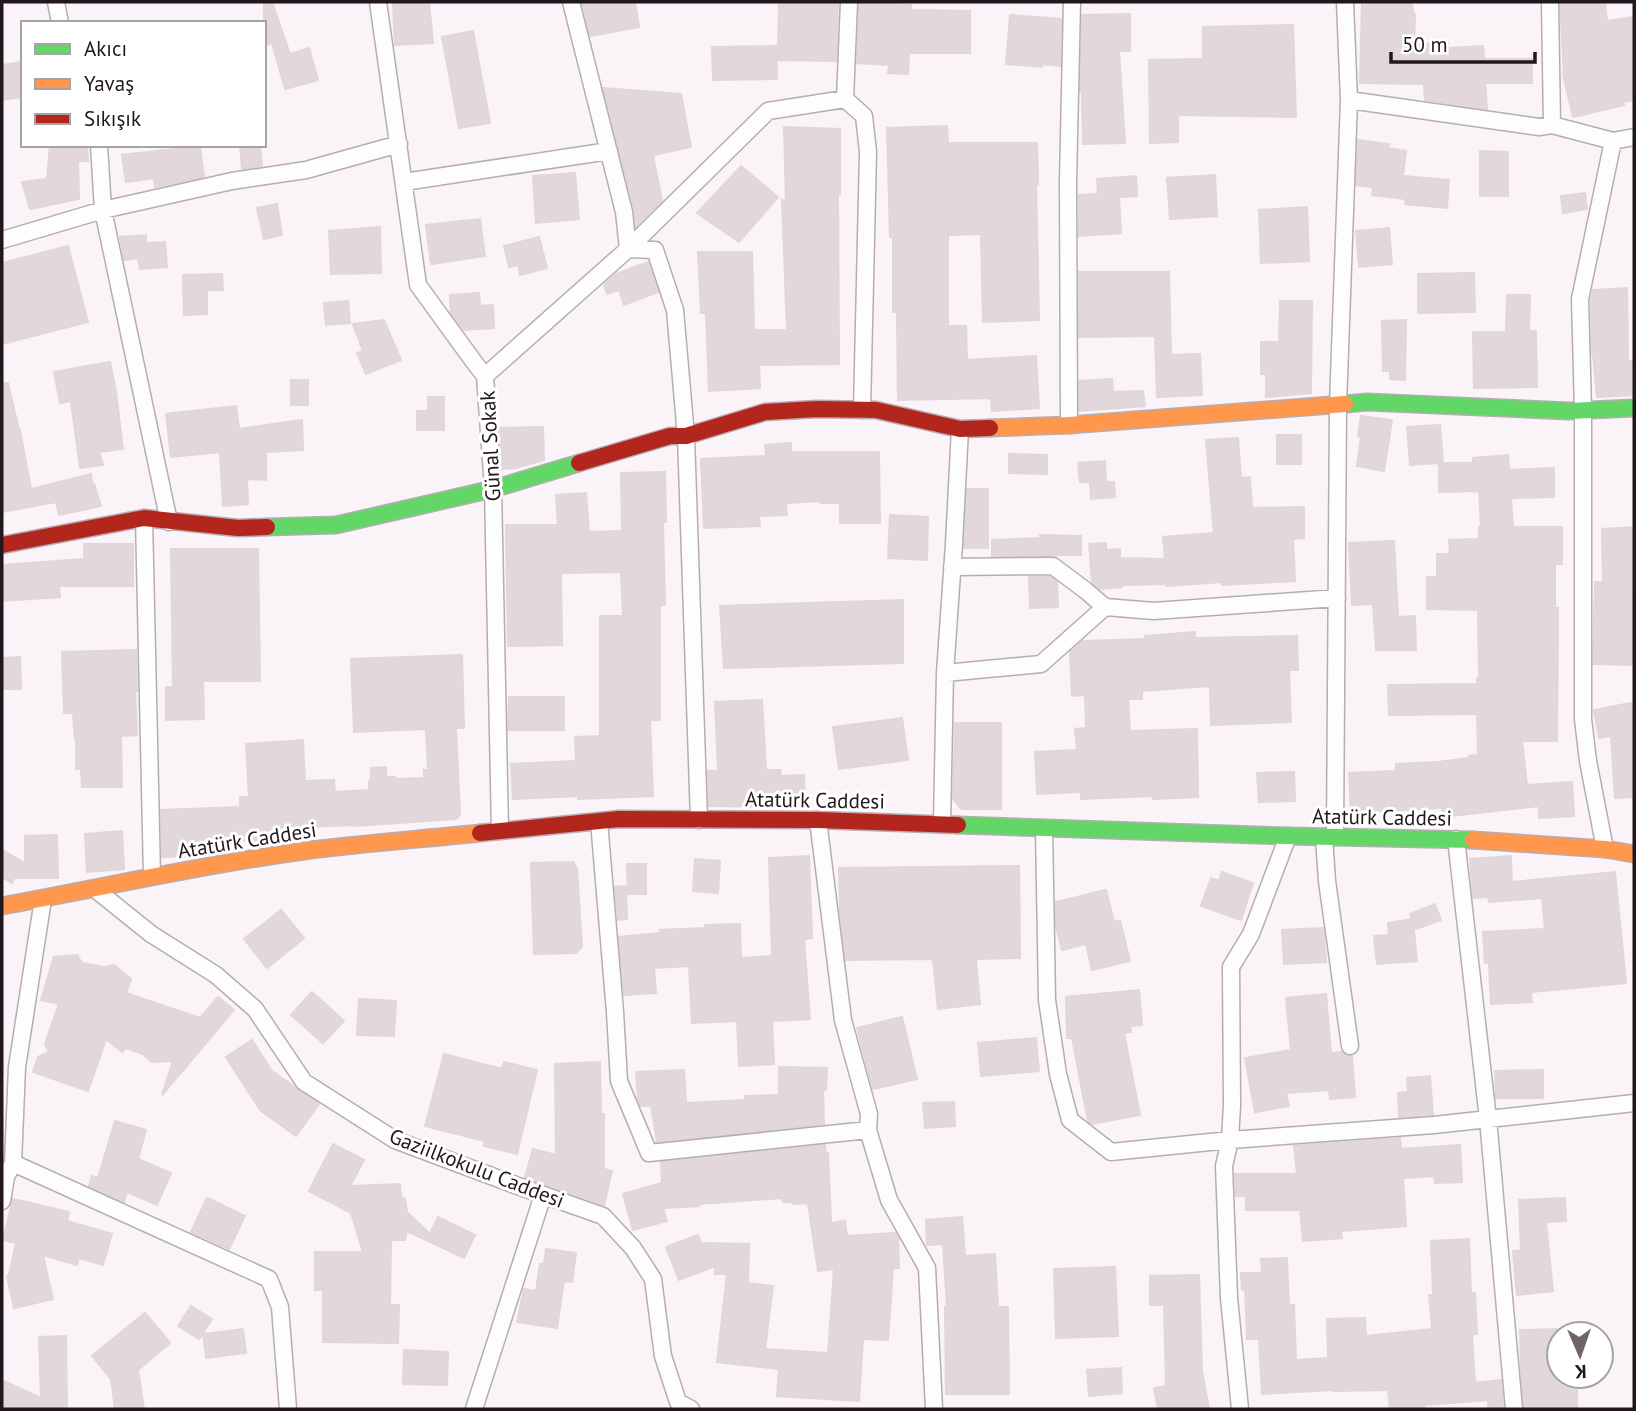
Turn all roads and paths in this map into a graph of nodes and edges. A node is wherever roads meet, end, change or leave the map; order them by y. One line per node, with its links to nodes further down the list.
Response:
1 (56, 2): 8 (street)
2 (378, 2): 14 (street, Günal Sokak)
3 (571, 2): 16 (street)
4 (849, 2): 9 (street)
5 (1072, 2): 26 (street)
6 (1345, 2): 10 (street)
7 (1550, 2): 11 (street)
8 (60, 21)
9 (845, 99): 20 (street); 24 (street)
10 (1349, 100): 11 (street); 22 (street)
11 (1552, 125): 13 (street)
12 (1634, 137): 13 (street)
13 (1613, 141): 25 (street)
14 (399, 145): 17 (street, Günal Sokak); 18 (street)
15 (99, 147): 18 (street)
16 (609, 151): 17 (street); 20 (street)
17 (404, 182): 21 (street, Günal Sokak)
18 (103, 210): 19 (street); 31 (street)
19 (2, 240)
20 (628, 249): 21 (street); 28 (street)
21 (485, 376): 29 (street, Günal Sokak)
22 (1338, 405): 25 (street); 26 (street); 34 (street)
23 (1634, 408): 25 (street)
24 (862, 410): 27 (street); 28 (street)
25 (1583, 410): 46 (street)
26 (1069, 425): 27 (street)
27 (960, 429): 33 (street)
28 (686, 436): 29 (street); 37 (street)
29 (493, 489): 31 (street); 42 (street, Günal Sokak)
30 (144, 518): 31 (street); 32 (street); 48 (street)
31 (169, 522)
32 (2, 545)
33 (952, 567): 35 (street); 36 (street)
34 (1336, 598): 35 (street); 44 (street)
35 (1105, 607): 36 (street)
36 (945, 673): 40 (street)
37 (699, 820): 38 (street, Atatürk Caddesi); 39 (street, Atatürk Caddesi)
38 (818, 820): 40 (street, Atatürk Caddesi); 55 (street)
39 (598, 821): 42 (street, Atatürk Caddesi); 55 (street)
40 (942, 824): 41 (street, Atatürk Caddesi)
41 (1044, 828): 43 (street, Atatürk Caddesi); 56 (street)
42 (500, 831): 48 (street, Atatürk Caddesi)
43 (1289, 836): 44 (street, Atatürk Caddesi); 56 (street)
44 (1330, 837): 45 (street, Atatürk Caddesi); 52 (street)
45 (1456, 839): 46 (street, Atatürk Caddesi); 54 (street)
46 (1605, 849): 47 (street, Atatürk Caddesi)
47 (1634, 854)
48 (152, 876): 49 (street, Atatürk Caddesi)
49 (95, 889): 50 (street, Atatürk Caddesi); 58 (street, Gaziilkokulu Caddesi)
50 (43, 899): 51 (street, Atatürk Caddesi); 57 (street)
51 (2, 906)
52 (1350, 1046)
53 (1634, 1103): 54 (street)
54 (1488, 1119): 56 (street); 65 (street)
55 (868, 1130): 63 (street)
56 (1230, 1140): 64 (street)
57 (12, 1163): 59 (street); 60 (street)
58 (543, 1195): 61 (street); 62 (street, Gaziilkokulu Caddesi)
59 (2, 1201)
60 (288, 1409)
61 (474, 1409)
62 (691, 1409)
63 (934, 1409)
64 (1240, 1409)
65 (1514, 1409)

